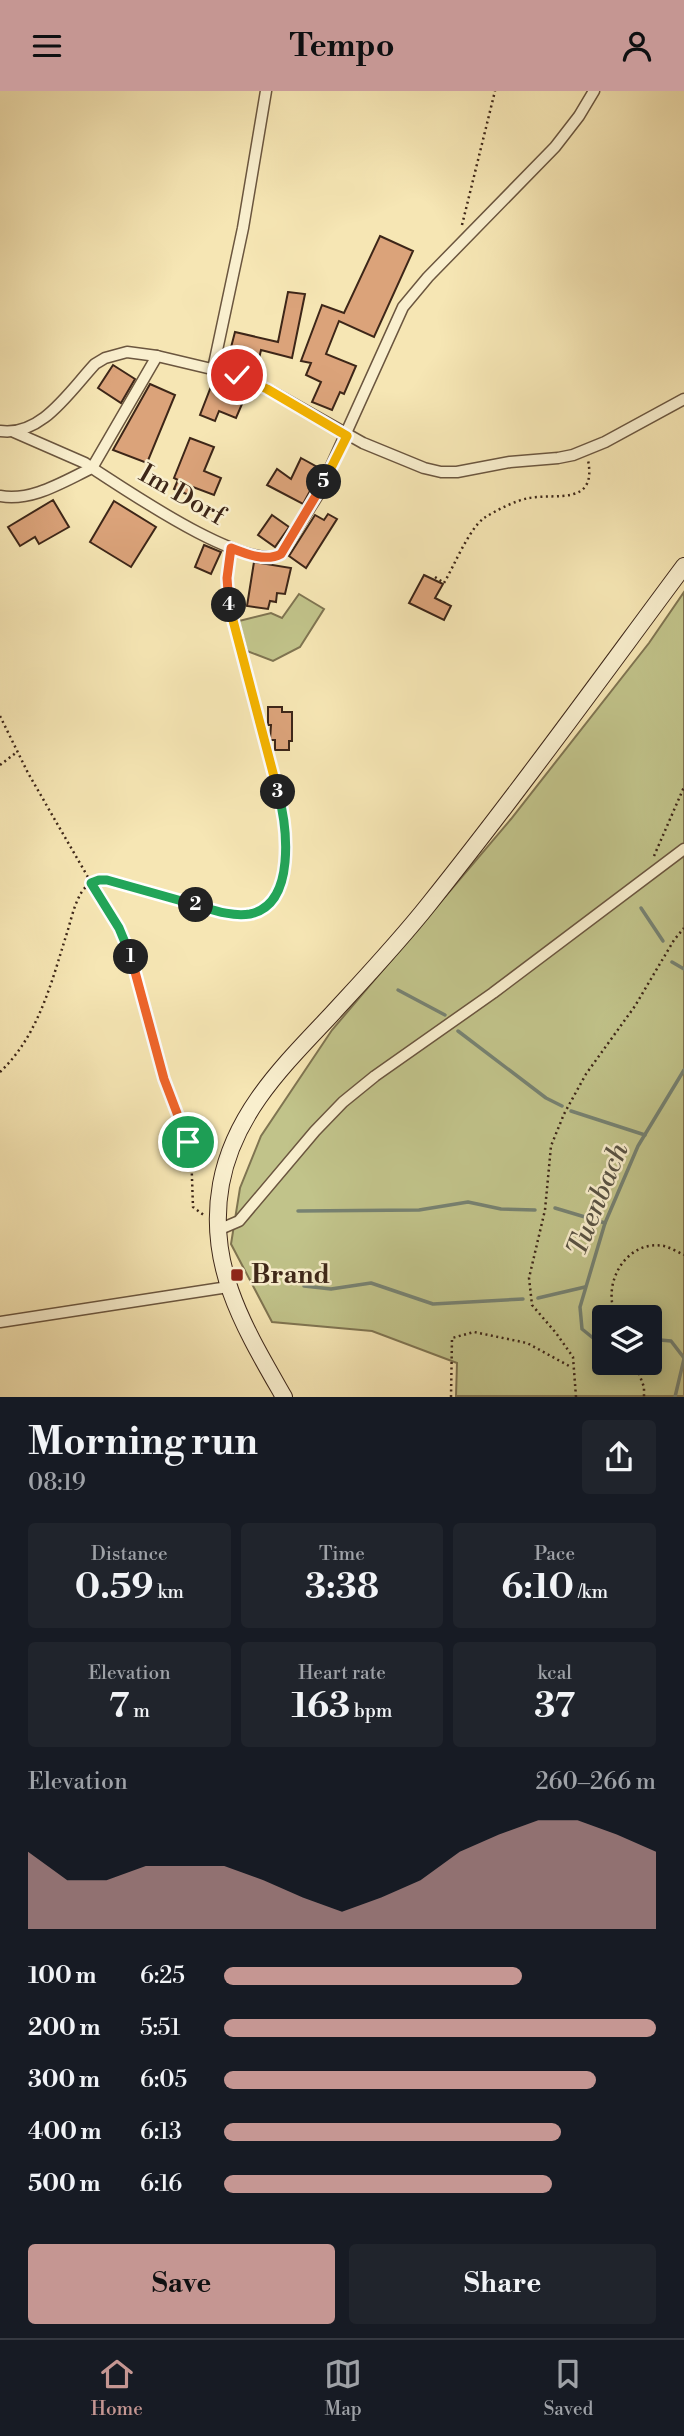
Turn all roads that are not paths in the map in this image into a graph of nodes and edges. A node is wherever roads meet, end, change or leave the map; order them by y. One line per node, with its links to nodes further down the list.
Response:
1 (266, 91): 4 (street)
2 (594, 91): 8 (street)
3 (157, 356): 4 (street); 7 (street); 9 (street)
4 (213, 369): 8 (street)
5 (684, 400): 8 (street)
6 (0, 431): 7 (street)
7 (14, 432): 9 (street, Im Dorf)
8 (347, 436): 9 (street, Im Dorf)
9 (92, 468): 10 (street)
10 (0, 496)
11 (684, 566): 13 (street)
12 (684, 849): 13 (street)
13 (218, 1230): 14 (street)
14 (228, 1287): 15 (street); 16 (street)
15 (0, 1322)
16 (284, 1397)

